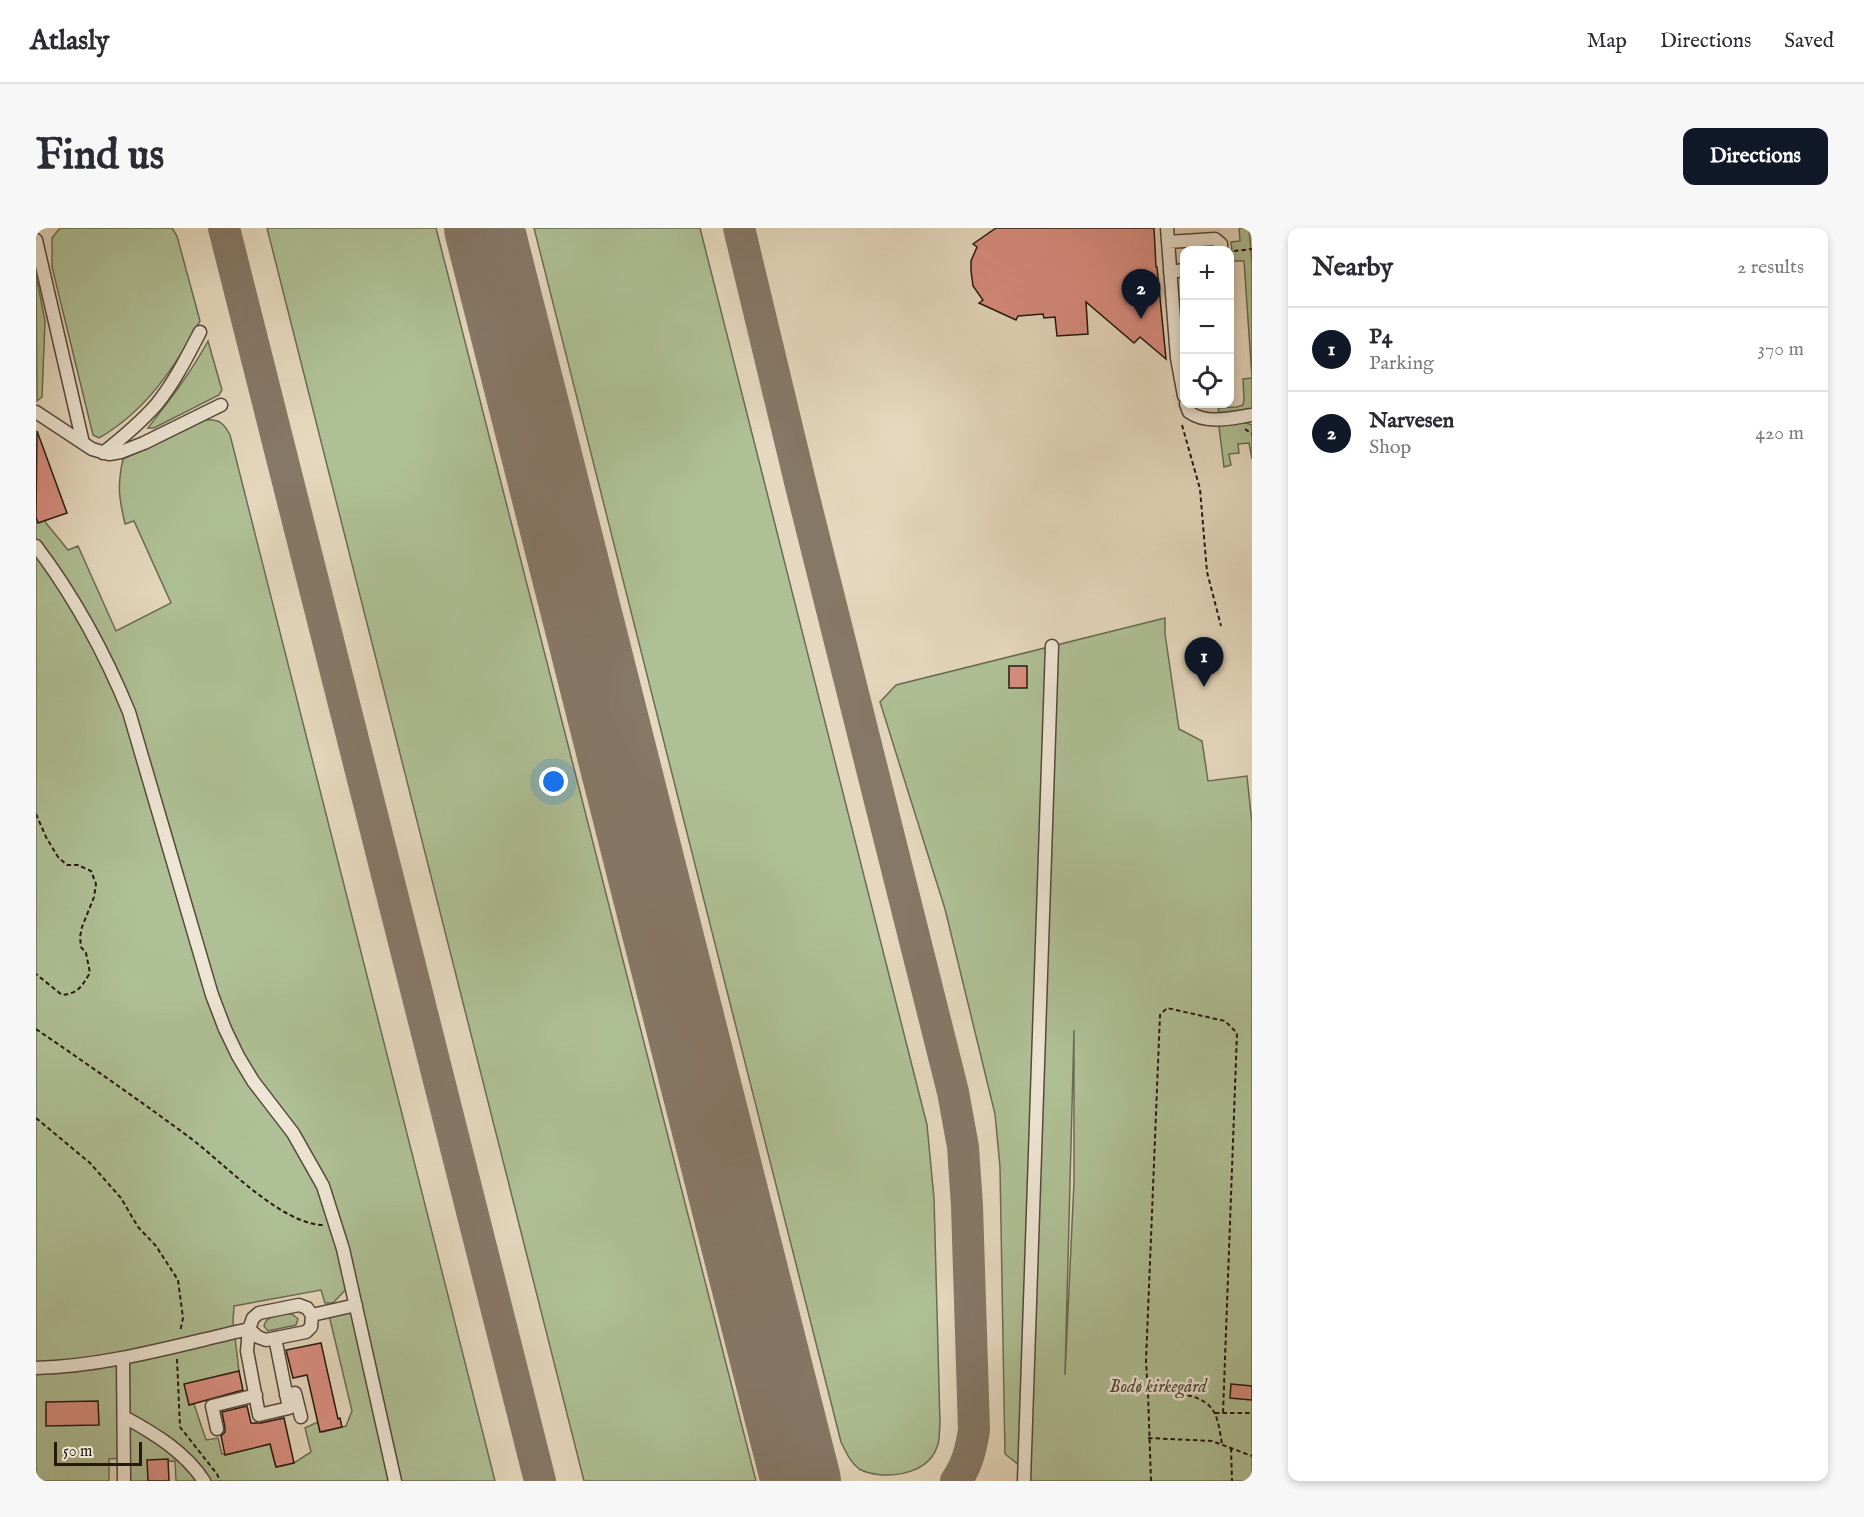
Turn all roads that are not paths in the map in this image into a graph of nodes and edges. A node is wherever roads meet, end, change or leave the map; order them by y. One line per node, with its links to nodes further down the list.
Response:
1 (1167, 228): 3 (lane)
2 (36, 240): 13 (lane)
3 (1168, 242): 4 (lane); 6 (lane)
4 (1223, 246)
5 (1180, 271): 6 (lane)
6 (1170, 272): 8 (lane)
7 (200, 332): 14 (lane)
8 (1180, 372)
9 (221, 405): 14 (lane)
10 (1188, 408): 12 (lane)
11 (36, 412): 13 (lane)
12 (1252, 415)
13 (83, 443): 14 (lane)
14 (103, 453)
15 (36, 546): 17 (lane)
16 (1052, 646): 31 (lane)
17 (356, 1305): 18 (lane); 30 (lane)
18 (312, 1315): 19 (lane); 20 (lane)
19 (249, 1329): 20 (lane); 21 (lane); 23 (lane)
20 (274, 1338): 24 (lane)
21 (123, 1358): 22 (lane); 25 (lane)
22 (36, 1368)
23 (256, 1395): 24 (lane); 27 (lane)
24 (286, 1395): 26 (lane)
25 (124, 1417): 28 (lane); 29 (lane)
26 (301, 1417)
27 (217, 1429)
28 (124, 1481)
29 (204, 1481)
30 (395, 1481)
31 (1023, 1481)

